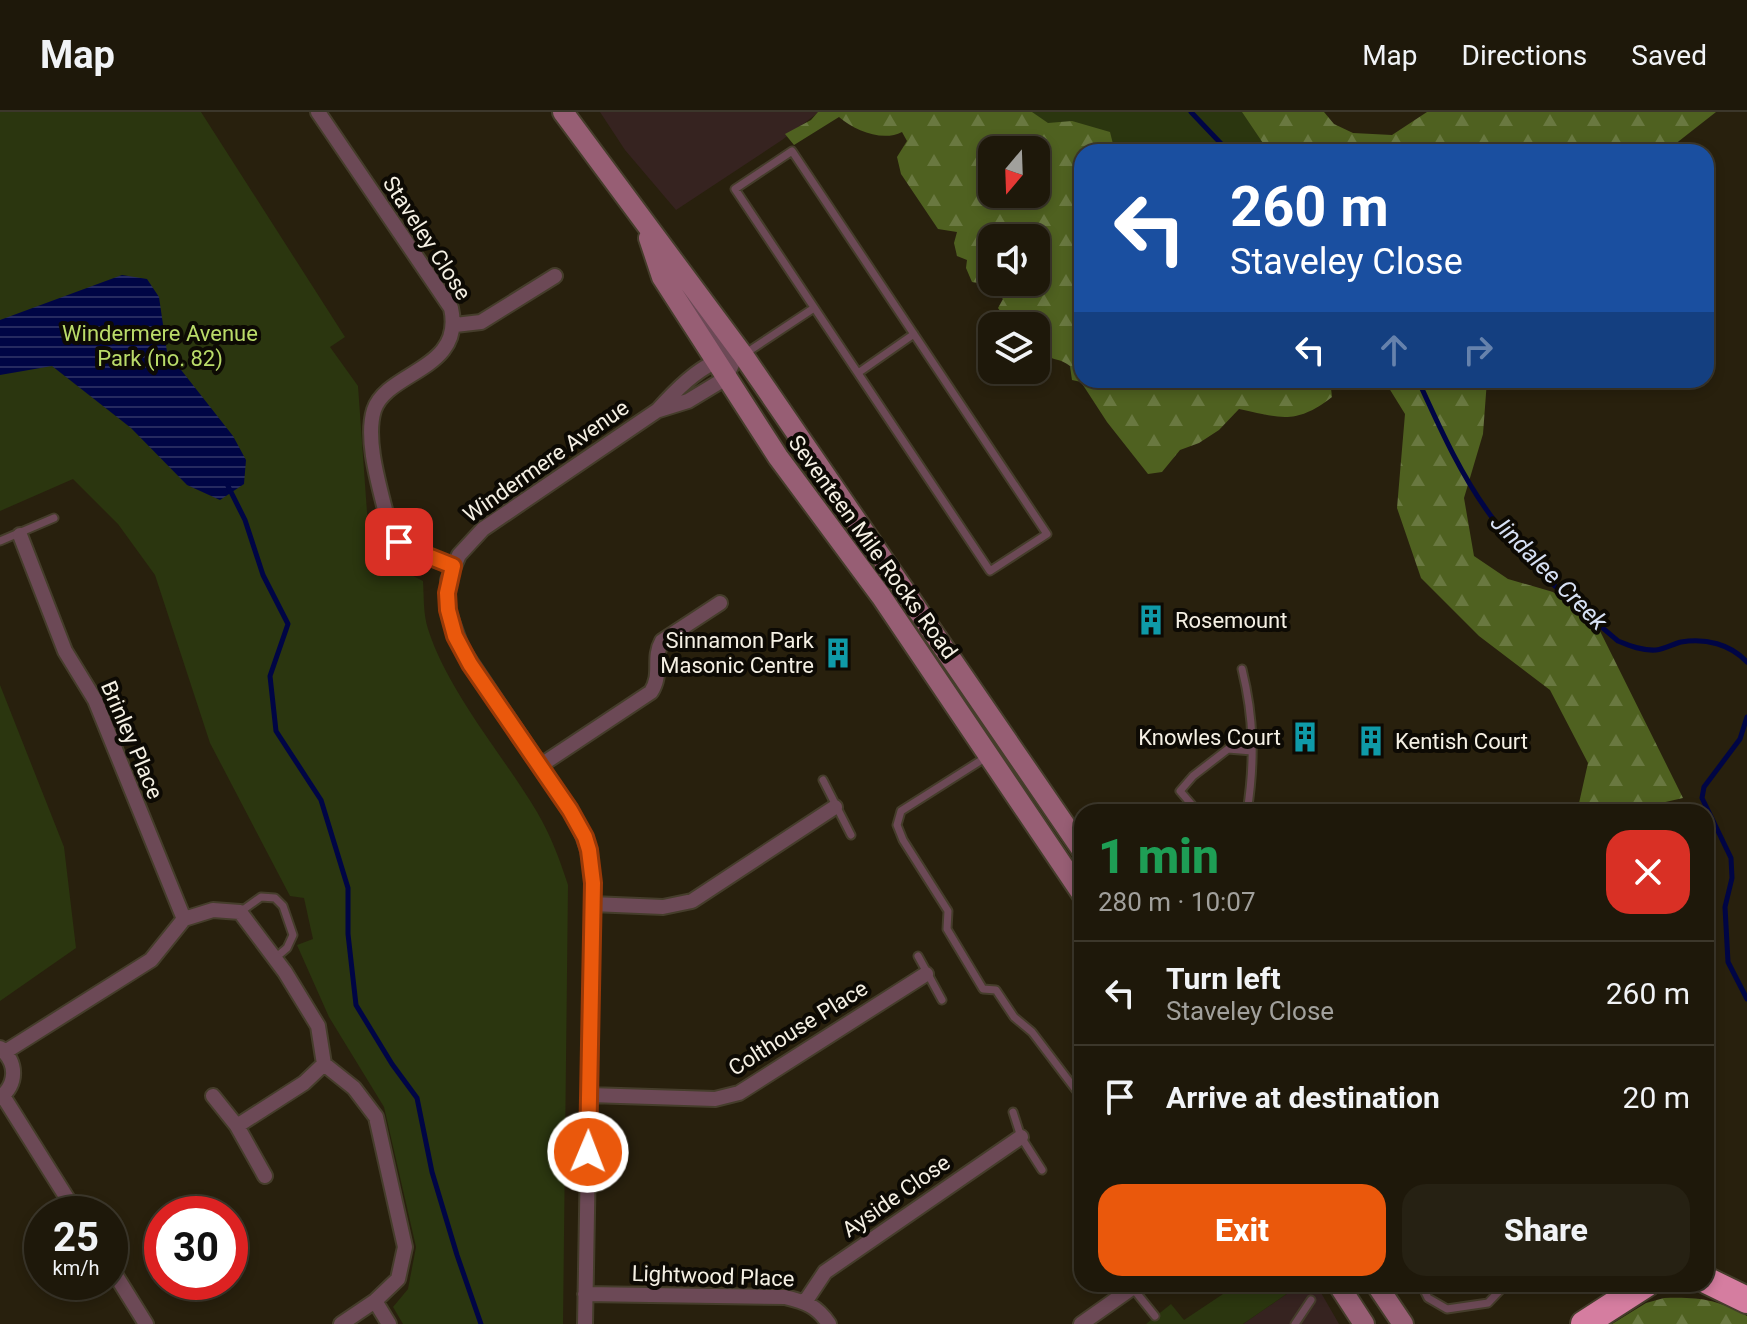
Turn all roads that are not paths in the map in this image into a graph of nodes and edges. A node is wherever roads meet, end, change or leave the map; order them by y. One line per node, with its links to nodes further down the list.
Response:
1 (318, 112): 6 (street, Staveley Close)
2 (563, 112): 3 (main road, Seventeen Mile Rocks Road)
3 (642, 219): 8 (main road, Seventeen Mile Rocks Road); 8 (main road, Seventeen Mile Rocks Road)
4 (555, 276): 6 (street)
5 (814, 308): 7 (lane); 8 (lane); 9 (lane)
6 (455, 325): 13 (street, Staveley Close)
7 (914, 334): 9 (lane); 9 (lane)
8 (729, 364): 13 (street, Windermere Avenue); 17 (main road, Seventeen Mile Rocks Road); 24 (main road, Seventeen Mile Rocks Road)
9 (858, 373)
10 (54, 518): 11 (lane)
11 (20, 535): 12 (lane); 28 (street, Brinley Place)
12 (0, 541)
13 (453, 566): 18 (street, Windermere Avenue)
14 (720, 603): 18 (street)
15 (1242, 669): 16 (lane)
16 (1252, 751): 20 (lane); 21 (lane)
17 (990, 756): 25 (main road, Seventeen Mile Rocks Road); 35 (lane)
18 (541, 765): 26 (street, Windermere Avenue)
19 (823, 780): 22 (lane)
20 (1191, 804)
21 (1248, 804)
22 (835, 807): 23 (lane); 26 (street)
23 (851, 835)
24 (1074, 839)
25 (1074, 882)
26 (592, 904): 36 (street, Windermere Avenue)
27 (240, 912): 28 (street); 30 (street); 30 (lane)
28 (184, 919): 33 (street)
29 (918, 956): 31 (lane)
30 (273, 959): 34 (street)
31 (926, 974): 32 (lane); 36 (street, Colthouse Place)
32 (942, 1000)
33 (3, 1050): 38 (street)
34 (324, 1064): 40 (street); 59 (street)
35 (1074, 1087)
36 (589, 1095): 55 (street, Windermere Avenue)
37 (213, 1096): 40 (street)
38 (2, 1097): 44 (street)
39 (1013, 1112): 41 (lane)
40 (237, 1126): 43 (street)
41 (1021, 1137): 42 (lane); 60 (street, Ayside Close)
42 (1042, 1170)
43 (265, 1176)
44 (65, 1196)
45 (1714, 1278): 46 (highway)
46 (1747, 1280)
47 (1714, 1282): 58 (highway)
48 (1123, 1292): 67 (street)
49 (1136, 1292): 61 (lane)
50 (1343, 1292): 69 (main road)
51 (1381, 1292): 70 (main road)
52 (1425, 1292): 53 (lane)
53 (1498, 1292)
54 (1634, 1292): 71 (highway)
55 (585, 1294): 60 (street, Lightwood Place); 65 (street, Windermere Avenue)
56 (128, 1295): 62 (street)
57 (1311, 1300): 68 (lane)
58 (1747, 1300)
59 (375, 1301): 63 (street); 64 (street)
60 (805, 1302): 66 (street, Lightwood Place)
61 (1155, 1316)
62 (146, 1324)
63 (341, 1324)
64 (389, 1324)
65 (585, 1324)
66 (829, 1324)
67 (1081, 1324)
68 (1295, 1324)
69 (1364, 1324)
70 (1403, 1324)
71 (1584, 1324)

